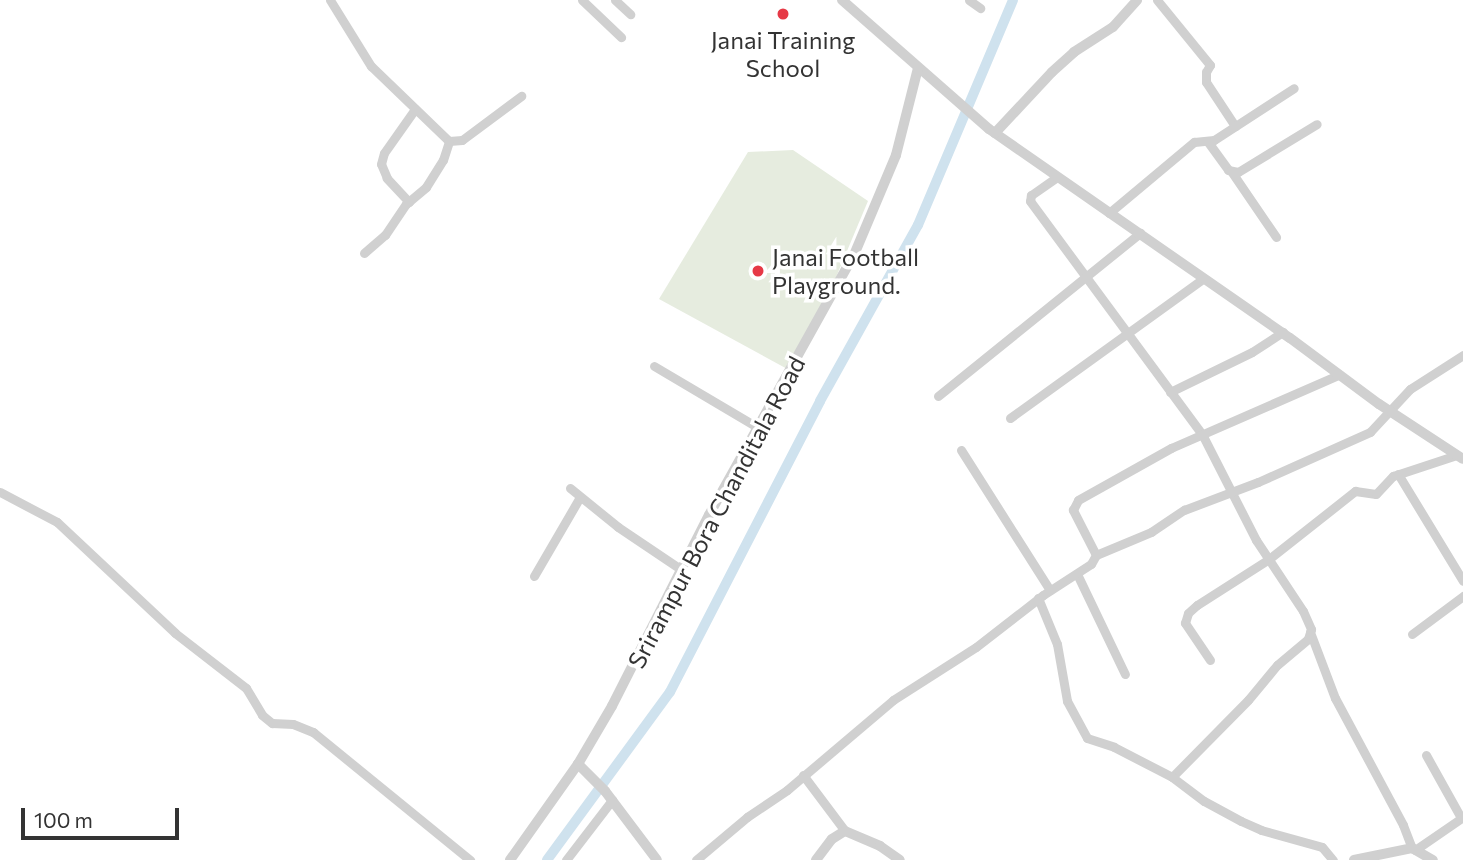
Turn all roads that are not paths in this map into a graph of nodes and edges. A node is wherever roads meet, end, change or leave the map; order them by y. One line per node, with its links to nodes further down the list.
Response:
1 (330, 0): 14 (street)
2 (582, 0): 10 (street)
3 (615, 0): 9 (street)
4 (842, 0): 11 (street)
5 (969, 0): 8 (street)
6 (1137, 0): 17 (street)
7 (1157, 0): 16 (street)
8 (980, 8)
9 (631, 14)
10 (621, 37)
11 (918, 68): 17 (street); 38 (street, Srirampur Bora Chanditala Road)
12 (1294, 88): 16 (street)
13 (522, 96): 18 (street)
14 (415, 109): 18 (street); 22 (street)
15 (1317, 124): 20 (street)
16 (1235, 127): 19 (street)
17 (995, 133): 21 (street)
18 (449, 141): 22 (street)
19 (1208, 142): 20 (street); 23 (street)
20 (1231, 171): 25 (street)
21 (1056, 177): 23 (street); 27 (street)
22 (409, 202): 26 (street)
23 (1109, 213): 24 (street)
24 (1140, 233): 27 (street); 28 (street)
25 (1276, 237)
26 (364, 253)
27 (1088, 278): 30 (street); 35 (street)
28 (1204, 278): 29 (street); 30 (street)
29 (1283, 332): 33 (street); 34 (street)
30 (1127, 334): 34 (street); 37 (street)
31 (1463, 355): 36 (street)
32 (654, 366): 38 (street)
33 (1340, 374): 36 (street); 39 (street)
34 (1170, 392): 39 (street)
35 (939, 396)
36 (1389, 410): 41 (street); 45 (street)
37 (1010, 418)
38 (757, 427): 49 (street, Srirampur Bora Chanditala Road)
39 (1203, 436): 45 (street); 47 (street)
40 (961, 450): 53 (street)
41 (1460, 457): 42 (street)
42 (1398, 474): 48 (street); 52 (street)
43 (570, 488): 46 (street)
44 (0, 492): 68 (street)
45 (1230, 492): 47 (street); 48 (street)
46 (580, 497): 49 (street); 51 (street)
47 (1096, 555): 50 (street)
48 (1269, 559): 56 (street); 58 (street)
49 (682, 570): 61 (street, Srirampur Bora Chanditala Road)
50 (1077, 574): 53 (street); 59 (street)
51 (534, 576)
52 (1463, 581)
53 (1050, 590): 55 (street)
54 (1463, 596): 57 (street)
55 (1038, 598): 62 (street); 63 (street)
56 (1310, 632): 63 (street); 67 (street)
57 (1412, 634)
58 (1210, 660)
59 (1125, 674)
60 (1426, 755): 65 (street)
61 (578, 764): 64 (street); 69 (street, Srirampur Bora Chanditala Road)
62 (803, 775): 66 (street); 72 (street)
63 (1172, 777): 75 (street)
64 (609, 795): 70 (street); 71 (street)
65 (1462, 817): 67 (street)
66 (845, 831): 73 (street); 74 (street)
67 (1413, 849): 76 (street); 77 (street)
68 (470, 860)
69 (510, 860)
70 (566, 860)
71 (657, 860)
72 (696, 860)
73 (816, 860)
74 (900, 860)
75 (1333, 860)
76 (1353, 860)
77 (1433, 860)

